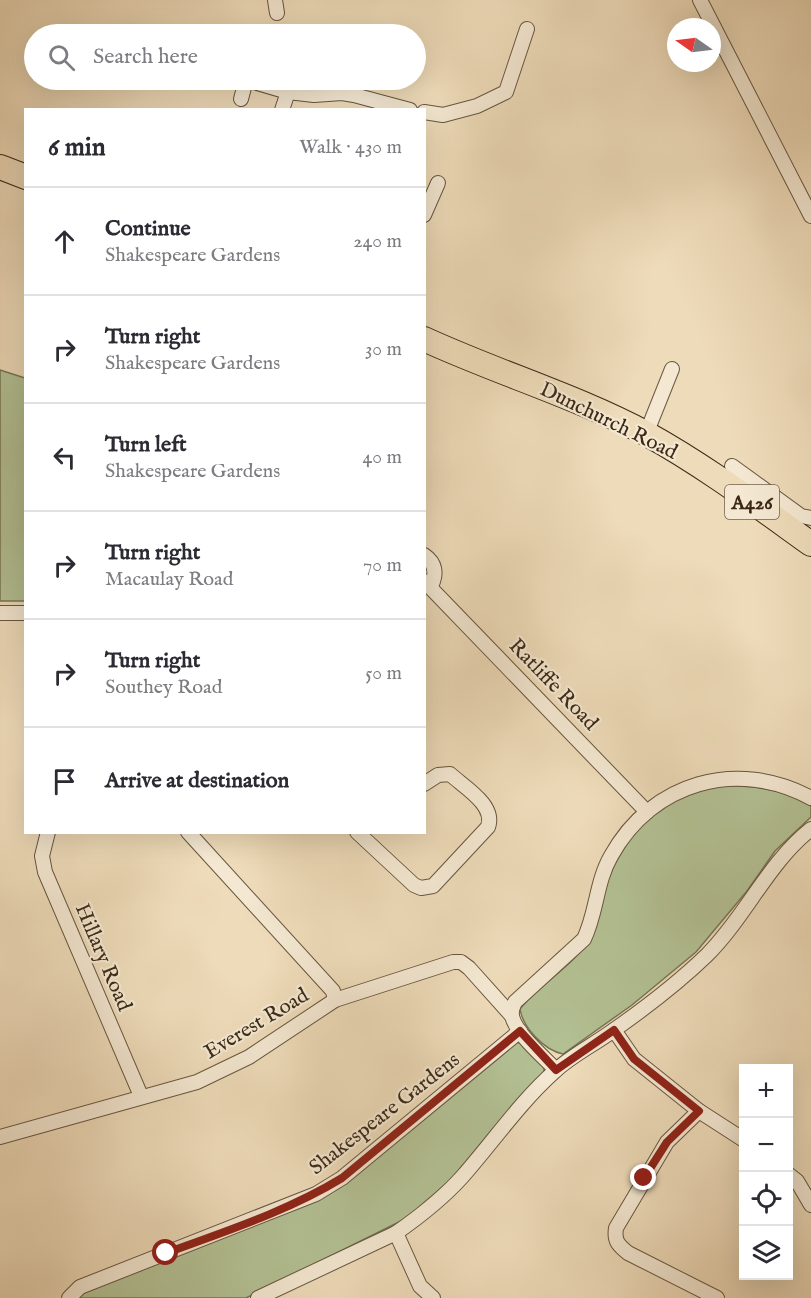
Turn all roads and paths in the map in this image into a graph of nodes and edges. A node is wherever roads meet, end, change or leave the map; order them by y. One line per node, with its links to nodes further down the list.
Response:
1 (700, 0): 14 (street)
2 (527, 29): 9 (street)
3 (244, 90): 6 (street)
4 (281, 90): 5 (street)
5 (288, 92): 7 (street); 8 (street)
6 (241, 99)
7 (283, 108)
8 (403, 108)
9 (426, 112)
10 (0, 167): 11 (highway)
11 (24, 176)
12 (438, 183): 13 (street)
13 (426, 210)
14 (811, 216)
15 (426, 340): 17 (highway, Dunchurch Road / A426)
16 (672, 369): 17 (street)
17 (646, 434): 20 (highway, Dunchurch Road / A426)
18 (732, 466): 19 (street)
19 (811, 518)
20 (811, 544)
21 (426, 557): 22 (street, Ratliffe Road)
22 (428, 583): 27 (street, Ratliffe Road)
23 (0, 613): 24 (street)
24 (24, 613)
25 (426, 782): 31 (street)
26 (811, 798): 27 (street)
27 (647, 812): 33 (street)
28 (811, 829): 34 (street)
29 (48, 834): 37 (street, Hillary Road)
30 (190, 834): 32 (street)
31 (359, 834)
32 (335, 1000): 33 (street, Everest Road); 37 (street, Everest Road)
33 (512, 1016): 35 (street)
34 (614, 1030): 36 (street); 38 (street)
35 (520, 1031): 36 (street); 44 (street, Shakespeare Gardens)
36 (556, 1070): 43 (street)
37 (141, 1096): 39 (street, Everest Road)
38 (699, 1111): 40 (street); 47 (street)
39 (0, 1137)
40 (739, 1137)
41 (793, 1178): 42 (street)
42 (811, 1204)
43 (396, 1233): 45 (street); 46 (street)
44 (69, 1298)
45 (258, 1298)
46 (433, 1298)
47 (717, 1298)

